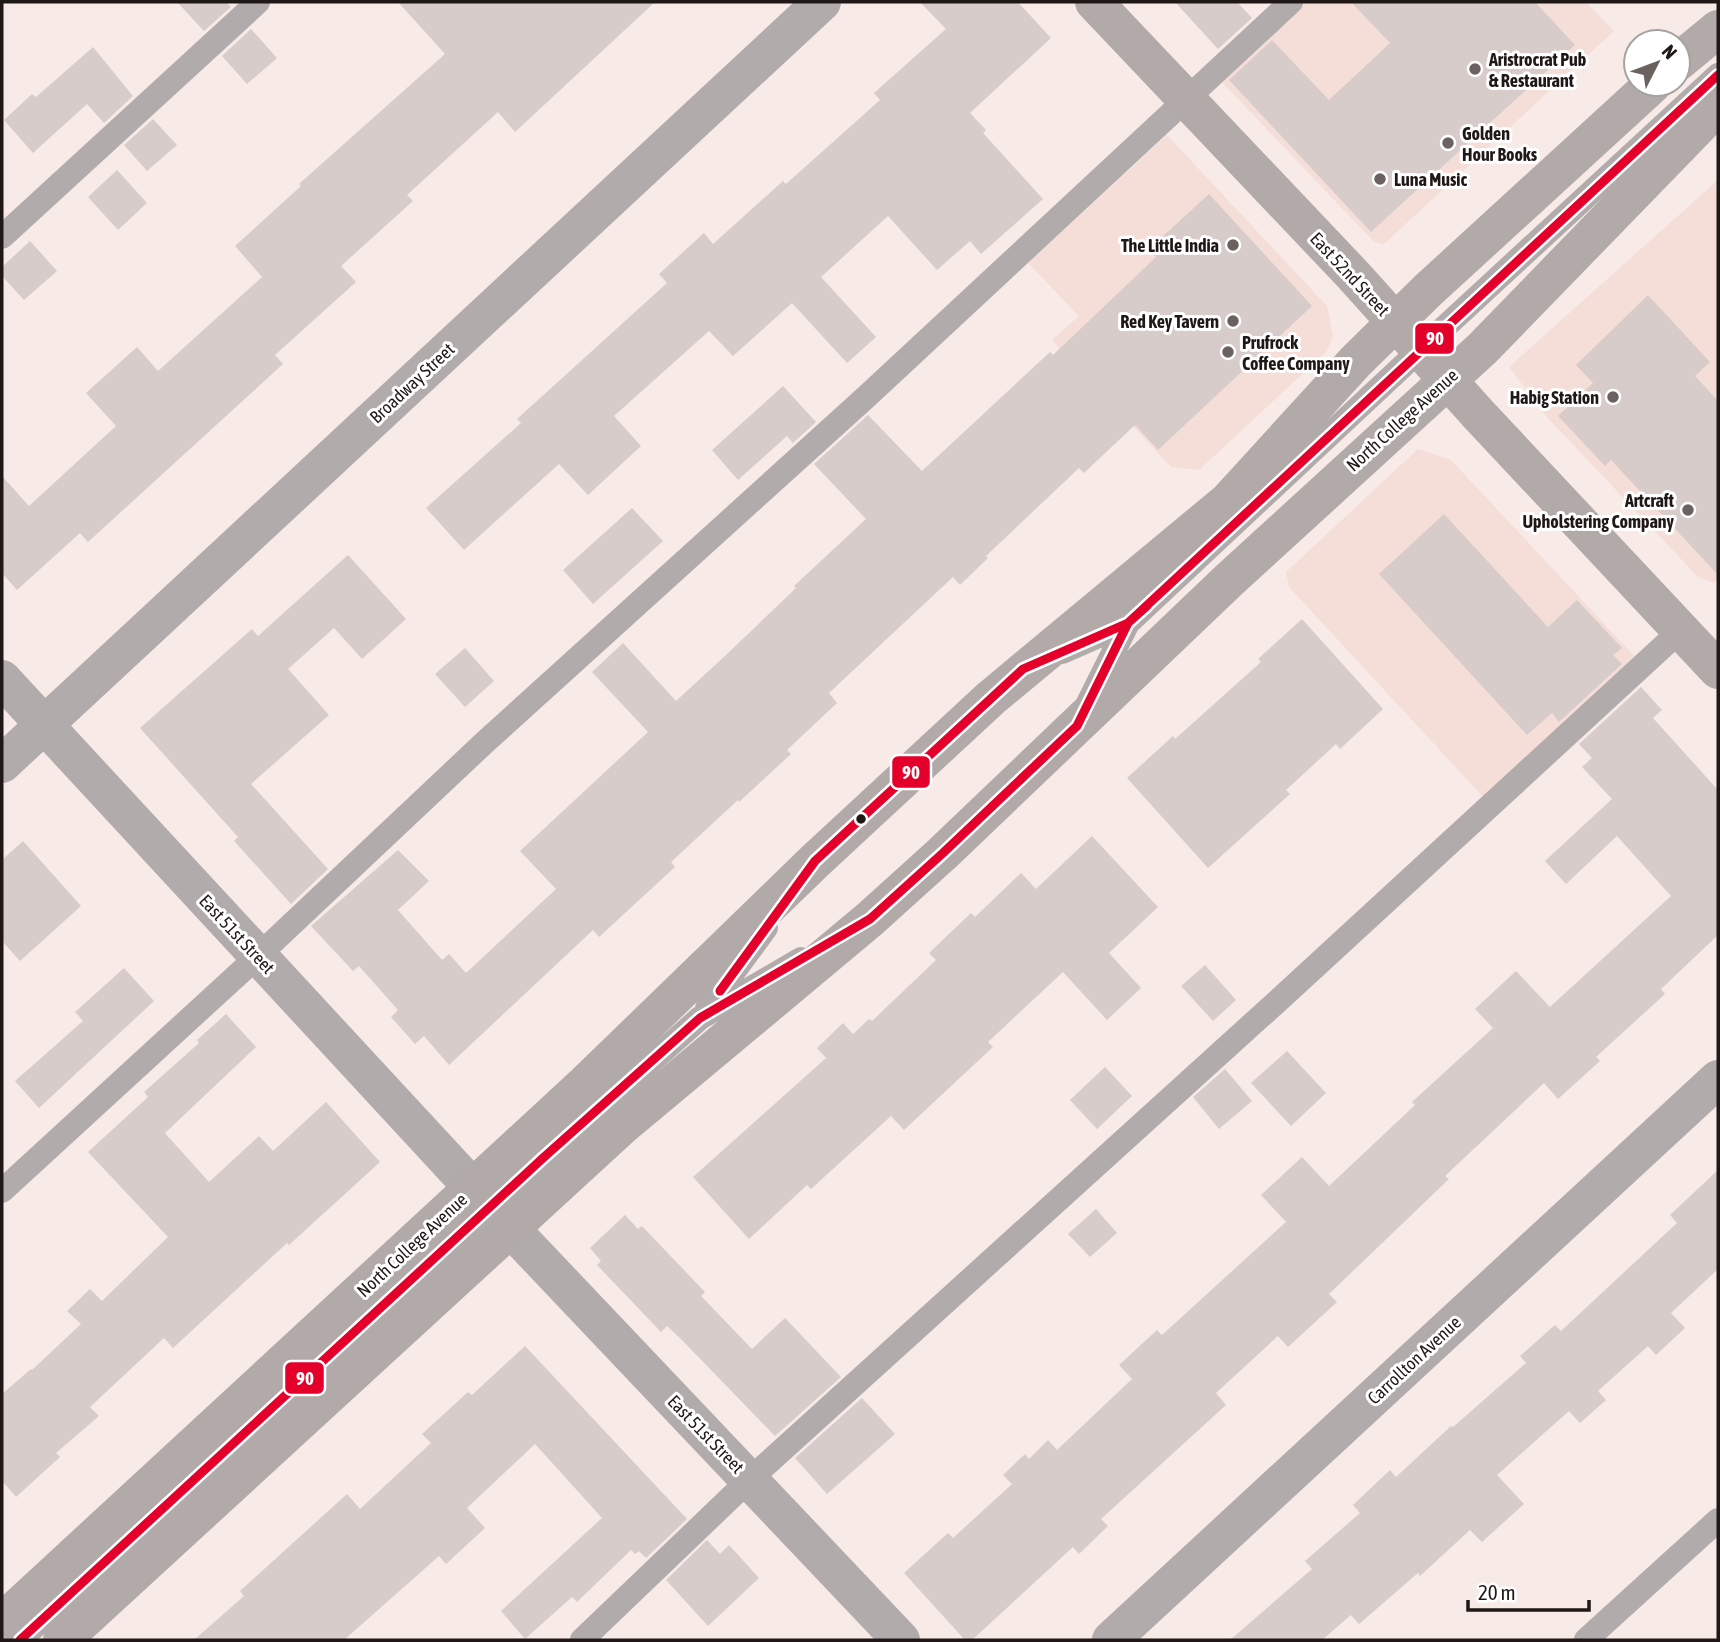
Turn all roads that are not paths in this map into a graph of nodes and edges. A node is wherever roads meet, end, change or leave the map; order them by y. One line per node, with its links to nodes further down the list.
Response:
1 (258, 2): 11 (lane)
2 (822, 2): 19 (street, Broadway Street)
3 (1094, 2): 9 (main road, East 52nd Street)
4 (1291, 2): 9 (lane)
5 (1718, 29): 6 (main road)
6 (1692, 50)
7 (1718, 75): 12 (lane, North College Avenue)
8 (1638, 98): 12 (main road, North College Avenue)
9 (1186, 100): 12 (main road, East 52nd Street); 24 (lane)
10 (1718, 106): 13 (main road, North College Avenue)
11 (2, 237)
12 (1408, 336): 13 (main road, East 52nd Street); 14 (lane, North College Avenue); 16 (main road, North College Avenue)
13 (1447, 379): 15 (main road, East 52nd Street); 20 (main road, North College Avenue)
14 (1128, 624): 16 (lane, North College Avenue); 20 (lane, North College Avenue)
15 (1681, 630): 17 (main road, East 52nd Street); 30 (lane)
16 (1023, 669): 22 (main road, North College Avenue)
17 (1718, 670)
18 (2, 679): 19 (street, East 51st Street)
19 (44, 725): 21 (street, Broadway Street); 24 (street, East 51st Street)
20 (1077, 726): 23 (main road, North College Avenue)
21 (2, 764)
22 (815, 861): 25 (lane, North College Avenue); 27 (main road, North College Avenue)
23 (870, 919): 25 (lane, North College Avenue); 29 (main road, North College Avenue)
24 (258, 956): 27 (street, East 51st Street); 28 (lane)
25 (700, 1017): 33 (lane, North College Avenue)
26 (1718, 1079): 37 (street, Carrollton Avenue)
27 (473, 1188): 32 (main road, North College Avenue)
28 (2, 1191)
29 (511, 1229): 30 (street, East 51st Street); 34 (main road, North College Avenue)
30 (750, 1480): 35 (lane); 36 (street, East 51st Street)
31 (1718, 1520): 38 (lane)
32 (2, 1622)
33 (20, 1640)
34 (62, 1640)
35 (582, 1640)
36 (901, 1640)
37 (1111, 1640)
38 (1586, 1640)

